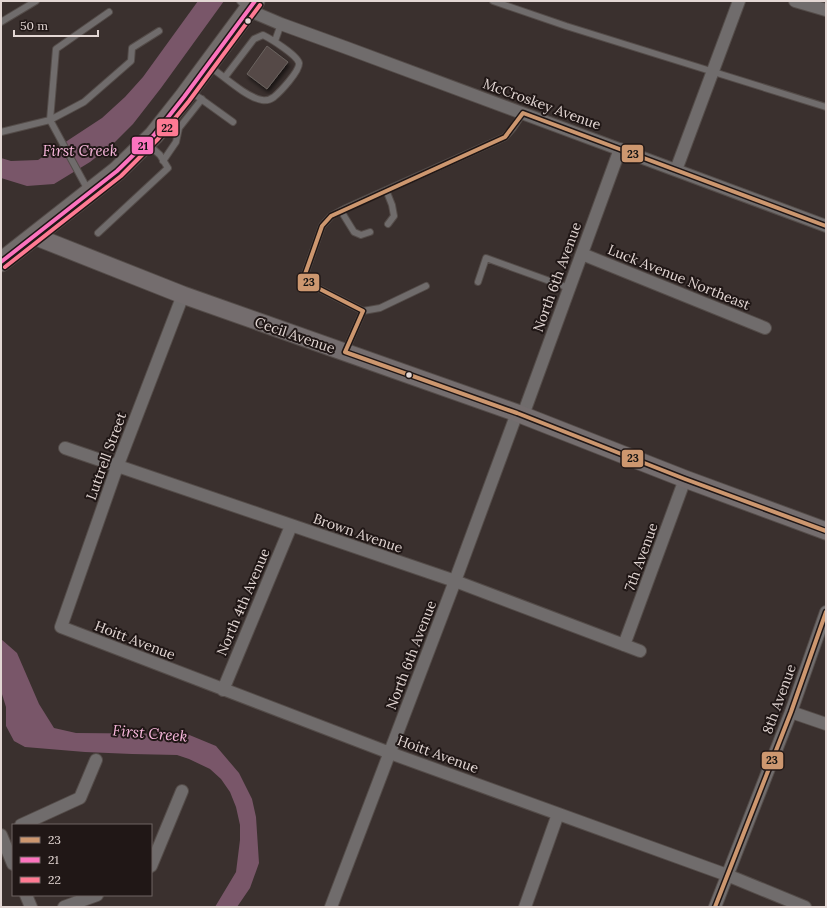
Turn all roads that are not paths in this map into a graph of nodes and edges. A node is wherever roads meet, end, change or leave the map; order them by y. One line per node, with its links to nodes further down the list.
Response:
1 (36, 1): 8 (lane)
2 (493, 1): 13 (lane)
3 (738, 1): 13 (street)
4 (795, 1): 6 (street)
5 (248, 4): 9 (street, McCroskey Avenue); 12 (main road)
6 (826, 10)
7 (109, 12): 18 (lane)
8 (1, 22)
9 (281, 24): 11 (lane); 17 (street, McCroskey Avenue)
10 (158, 31): 18 (lane)
11 (275, 41): 14 (lane); 14 (lane)
12 (207, 65): 14 (lane); 15 (main road)
13 (712, 71): 16 (lane); 24 (street)
14 (225, 77)
15 (195, 95): 19 (lane); 21 (main road); 23 (lane)
16 (826, 107)
17 (523, 113): 22 (street, McCroskey Avenue); 25 (lane)
18 (50, 120): 20 (lane); 26 (lane)
19 (233, 122)
20 (1, 132)
21 (146, 142): 23 (lane); 26 (main road)
22 (620, 149): 24 (street, McCroskey Avenue); 33 (street, North 6th Avenue)
23 (163, 161): 31 (lane)
24 (676, 170): 29 (street, McCroskey Avenue)
25 (386, 190): 27 (lane); 28 (lane)
26 (90, 193): 32 (main road)
27 (341, 211): 30 (lane); 39 (lane)
28 (388, 224)
29 (826, 226)
30 (370, 232)
31 (98, 233)
32 (34, 236): 34 (main road); 38 (street, Cecil Avenue)
33 (582, 254): 37 (street, North 6th Avenue); 40 (street, Luck Avenue Northeast)
34 (1, 262)
35 (478, 282): 37 (lane)
36 (426, 286): 39 (lane)
37 (569, 288): 42 (street, North 6th Avenue)
38 (183, 295): 41 (street, Cecil Avenue); 44 (street, Luttrell Street)
39 (364, 311): 41 (lane)
40 (765, 328)
41 (345, 352): 42 (street, Cecil Avenue)
42 (520, 414): 45 (street, Cecil Avenue); 48 (street, North 6th Avenue)
43 (65, 448): 44 (street, Brown Avenue)
44 (117, 467): 46 (street, Brown Avenue); 50 (street, Luttrell Street)
45 (685, 479): 47 (street, Cecil Avenue); 51 (street, 7th Avenue)
46 (291, 526): 48 (street, Brown Avenue); 53 (street, North 4th Avenue)
47 (826, 530)
48 (455, 581): 51 (street, Brown Avenue); 56 (street, North 6th Avenue)
49 (825, 619): 54 (street, 8th Avenue)
50 (61, 627): 53 (street, Hoitt Avenue)
51 (624, 645): 52 (street, Brown Avenue)
52 (640, 651)
53 (222, 690): 56 (street, Hoitt Avenue)
54 (791, 712): 55 (street); 65 (street, 8th Avenue)
55 (826, 724)
56 (390, 753): 59 (street, Hoitt Avenue); 70 (street, North 6th Avenue)
57 (96, 760): 60 (street)
58 (182, 792): 64 (street)
59 (558, 814): 65 (street, Hoitt Avenue); 71 (street)
60 (23, 824)
61 (12, 829): 62 (street)
62 (1, 835): 63 (street)
63 (12, 862)
64 (152, 864)
65 (727, 875): 72 (street, 8th Avenue); 73 (street, Hoitt Avenue)
66 (26, 896): 68 (street)
67 (94, 896): 69 (street)
68 (31, 907)
69 (64, 907)
70 (331, 907)
71 (525, 907)
72 (714, 907)
73 (805, 907)

